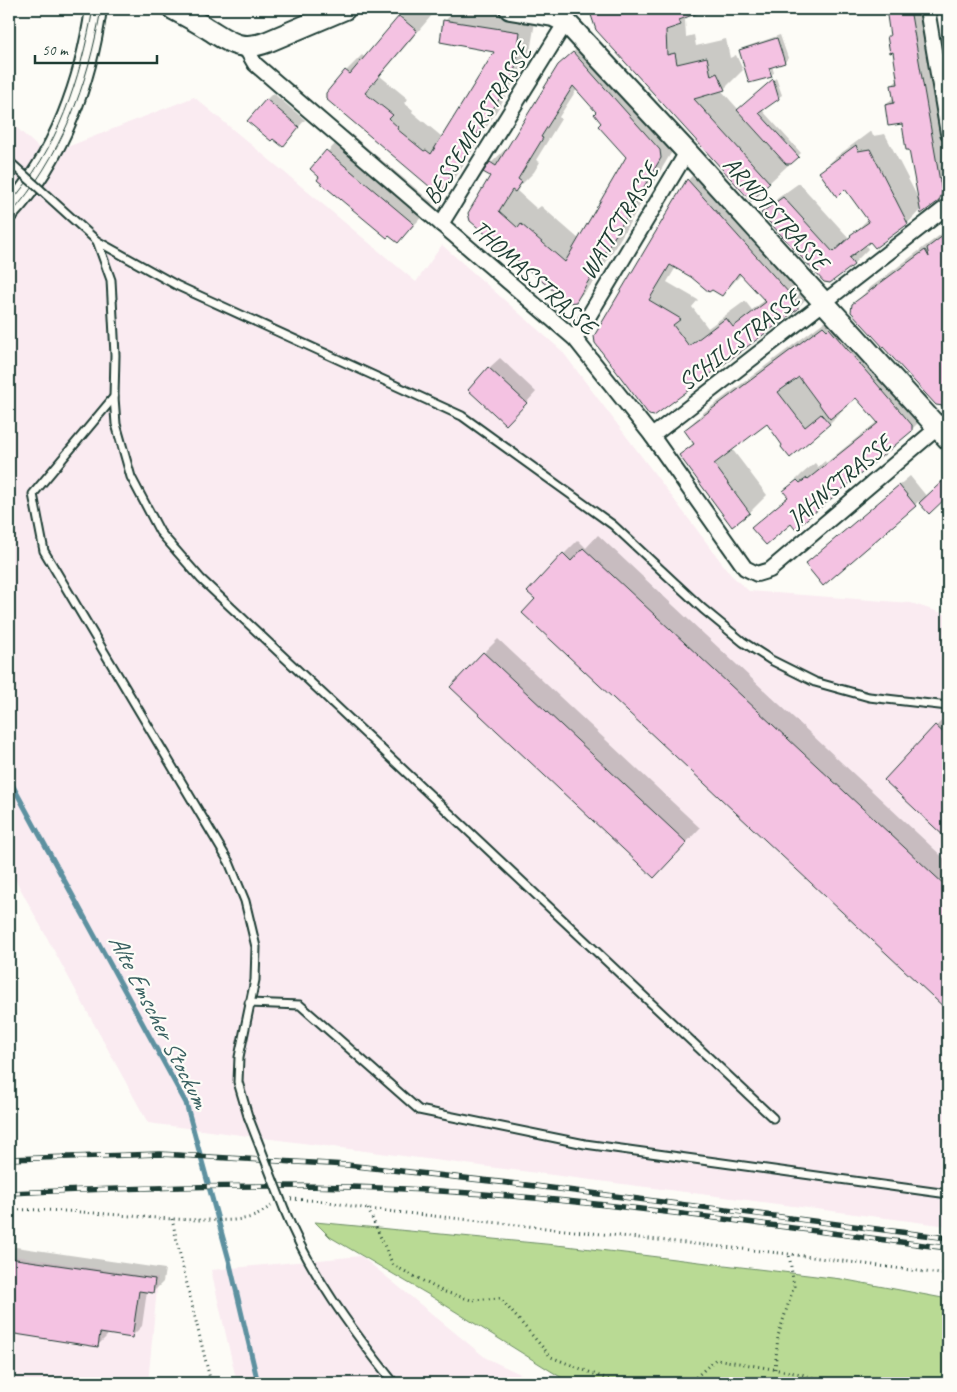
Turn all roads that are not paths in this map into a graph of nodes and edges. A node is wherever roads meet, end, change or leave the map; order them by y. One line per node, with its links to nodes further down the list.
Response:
1 (96, 9): 13 (street)
2 (173, 9): 7 (street)
3 (345, 9): 8 (street)
4 (510, 9): 6 (street)
5 (926, 9): 9 (street)
6 (559, 15): 10 (street, ARNDTSTRASSE); 14 (street, BESSEMERSTRASSE)
7 (204, 18): 8 (street)
8 (245, 47): 14 (street, THOMASSTRASSE)
9 (948, 133)
10 (687, 152): 16 (street, ARNDTSTRASSE); 17 (street, WATTSTRASSE)
11 (10, 161): 15 (lane, bridge)
12 (948, 206): 16 (street, SCHILLSTRASSE)
13 (9, 211)
14 (441, 224): 17 (street, THOMASSTRASSE)
15 (97, 241): 18 (lane); 22 (lane)
16 (824, 302): 19 (street, ARNDTSTRASSE); 20 (street, SCHILLSTRASSE)
17 (575, 339): 20 (street, THOMASSTRASSE)
18 (114, 397): 23 (lane); 24 (lane)
19 (945, 428): 21 (street, JAHNSTRASSE)
20 (652, 436): 21 (street, THOMASSTRASSE)
21 (757, 574)
22 (948, 706)
23 (249, 1003): 25 (lane); 26 (lane, bridge)
24 (773, 1118)
25 (948, 1194)
26 (394, 1383)

